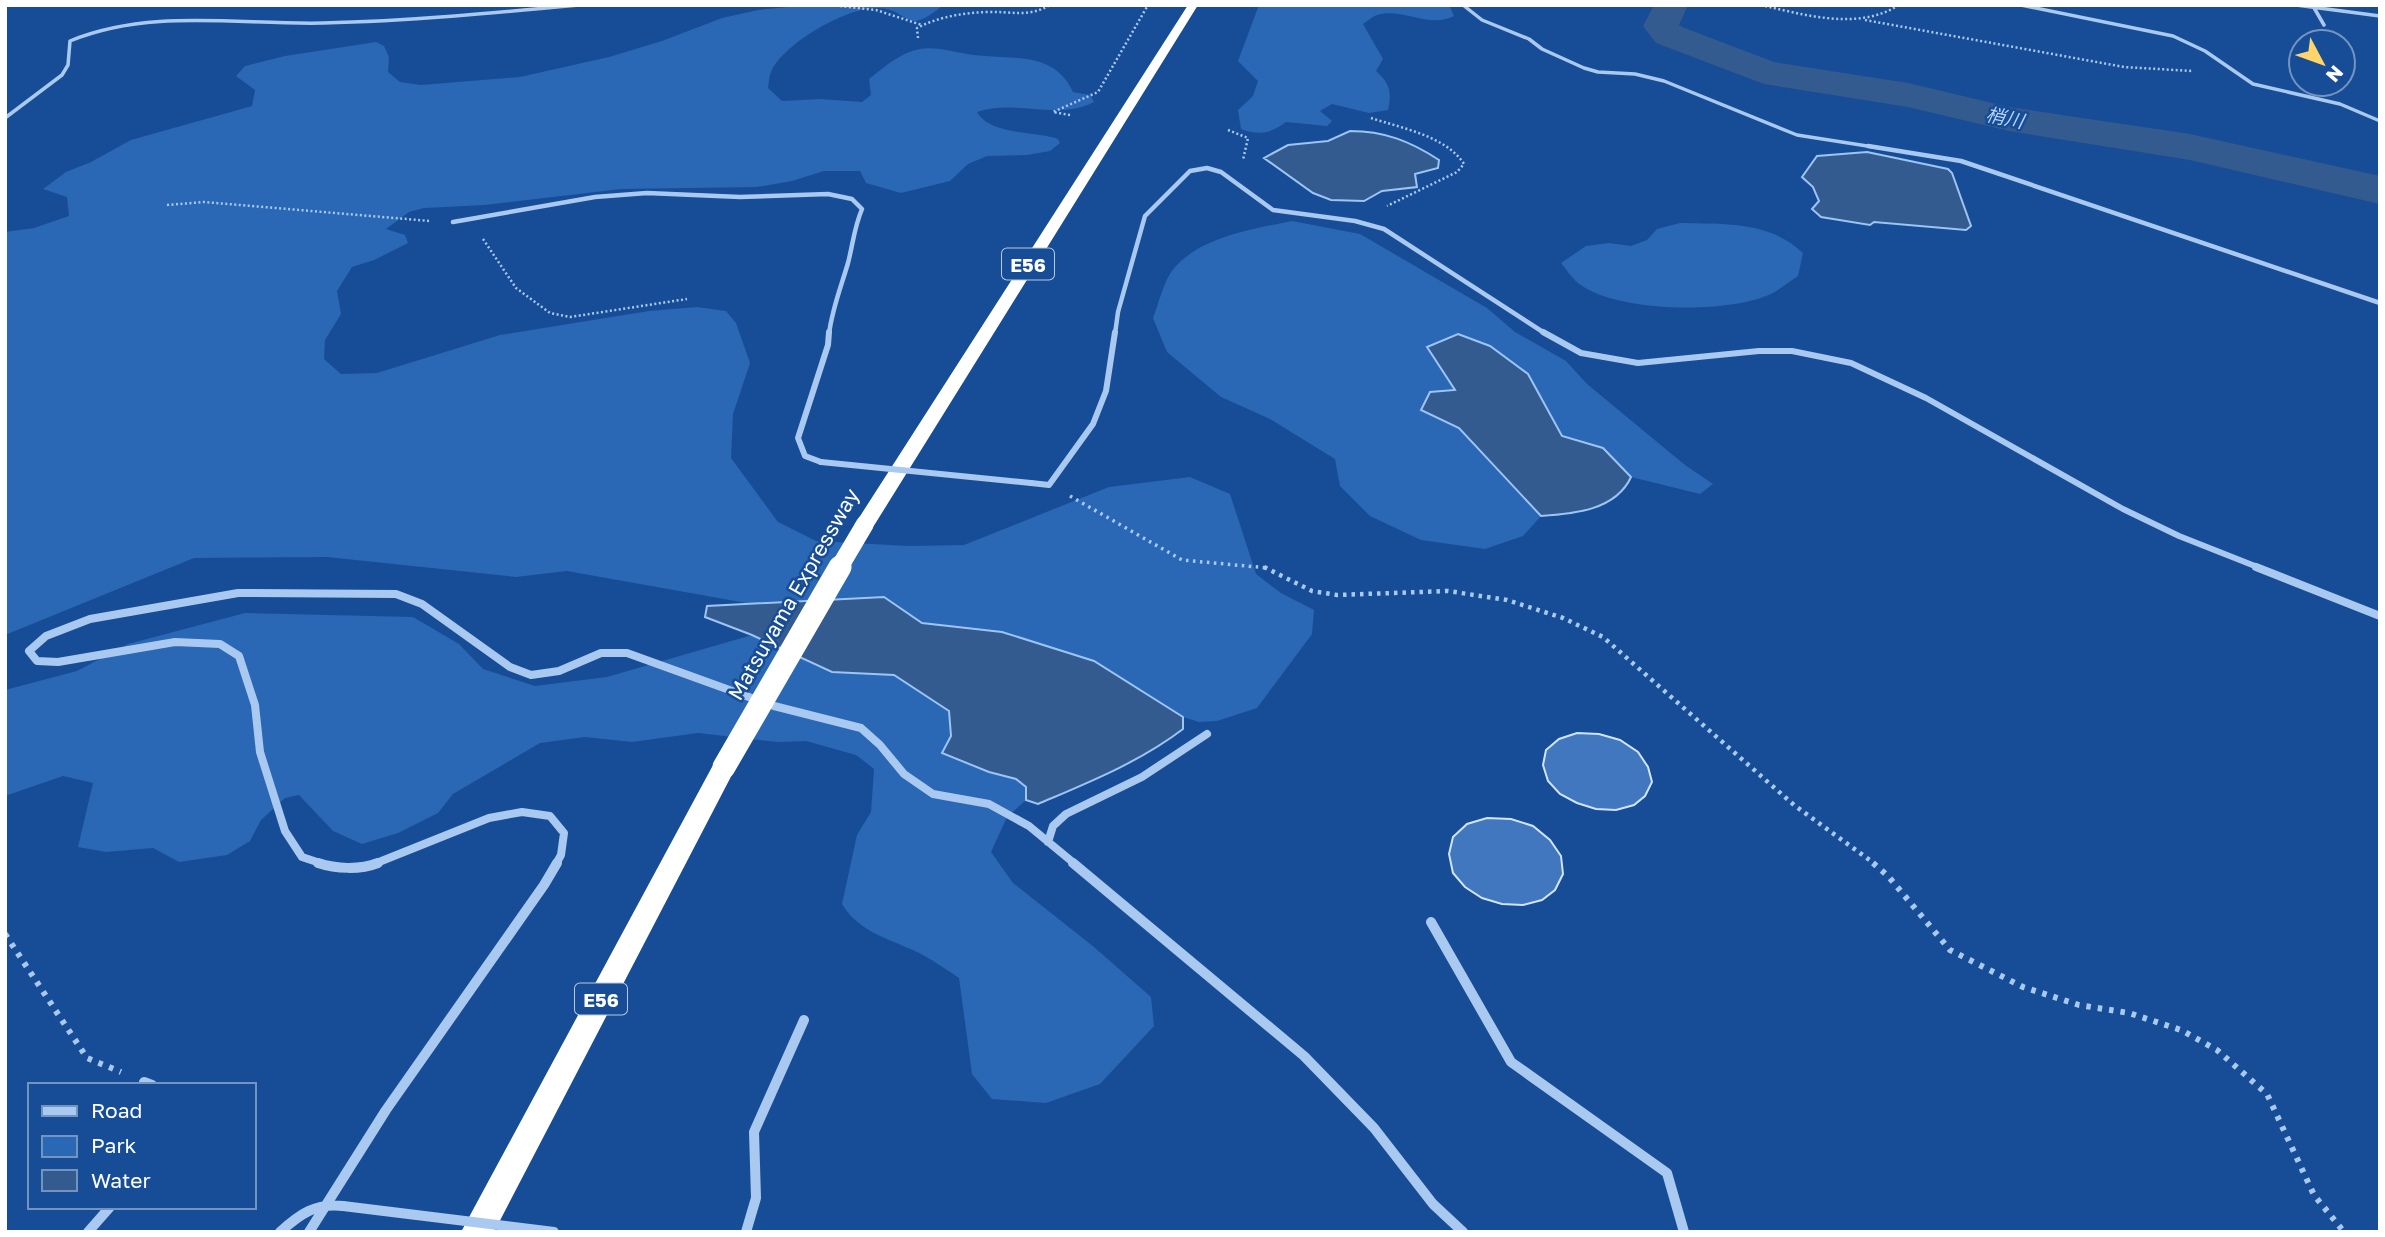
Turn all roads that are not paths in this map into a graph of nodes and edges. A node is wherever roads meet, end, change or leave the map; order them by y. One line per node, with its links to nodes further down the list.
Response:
1 (579, 5): 9 (street)
2 (1193, 5): 23 (highway, Matsuyama Expressway / E56, bridge)
3 (1463, 5): 12 (street)
4 (2021, 5): 10 (street)
5 (2297, 5): 6 (street)
6 (2313, 6): 7 (street); 8 (street)
7 (2380, 16)
8 (2324, 25)
9 (5, 118)
10 (2380, 121)
11 (453, 222): 13 (street, bridge)
12 (2380, 303)
13 (2380, 616)
14 (1207, 734): 15 (street)
15 (1048, 842): 18 (street); 26 (street)
16 (1431, 922): 27 (street)
17 (804, 1020): 25 (street)
18 (326, 1203): 21 (street); 22 (street); 24 (street, bridge)
19 (108, 1209): 20 (street)
20 (88, 1232)
21 (280, 1232)
22 (309, 1232)
23 (477, 1232)
24 (554, 1232)
25 (746, 1232)
26 (1463, 1232)
27 (1684, 1232)

